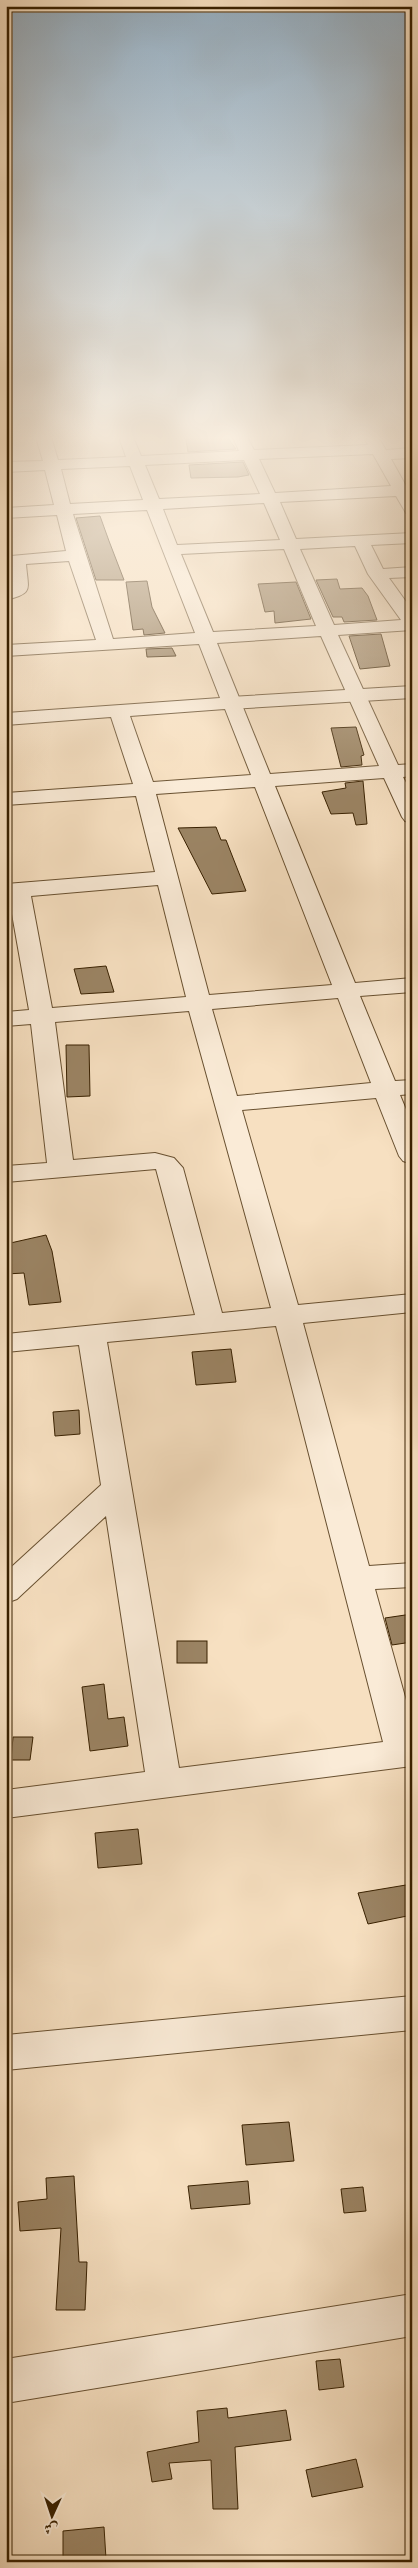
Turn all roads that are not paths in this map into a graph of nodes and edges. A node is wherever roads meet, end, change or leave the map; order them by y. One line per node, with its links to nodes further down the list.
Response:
1 (76, 556): 12 (street)
2 (64, 557): 8 (street)
3 (173, 557): 11 (street)
4 (296, 557): 10 (street)
5 (368, 557): 7 (street)
6 (412, 572): 7 (street)
7 (377, 574): 9 (street)
8 (6, 595)
9 (412, 624): 10 (street)
10 (328, 630): 11 (street); 15 (street)
11 (205, 638): 12 (street); 16 (street)
12 (106, 644): 13 (street)
13 (6, 651)
14 (412, 692): 15 (street)
15 (355, 694): 16 (street); 20 (street)
16 (230, 703): 17 (street); 21 (street)
17 (119, 711): 18 (street); 22 (street)
18 (6, 719)
19 (412, 770): 20 (street)
20 (391, 772): 21 (street); 24 (street)
21 (261, 782): 22 (street); 28 (street)
22 (144, 790): 23 (street); 25 (street)
23 (6, 799)
24 (412, 818)
25 (167, 878): 26 (street); 29 (street)
26 (13, 890): 30 (street)
27 (412, 985): 28 (street)
28 (345, 991): 29 (street); 33 (street)
29 (199, 1003): 30 (street); 34 (street)
30 (42, 1016): 31 (street); 36 (street)
31 (6, 1019)
32 (412, 1087): 33 (street)
33 (387, 1089): 34 (street); 35 (street)
34 (228, 1104): 39 (street)
35 (412, 1156)
36 (62, 1169): 37 (street); 40 (street)
37 (6, 1174)
38 (412, 1303): 39 (street)
39 (287, 1315): 40 (street); 45 (street)
40 (211, 1323): 41 (street)
41 (92, 1335): 42 (street); 43 (street)
42 (6, 1343)
43 (116, 1488): 46 (street); 48 (street)
44 (412, 1575): 45 (street)
45 (357, 1578): 47 (street)
46 (6, 1591)
47 (407, 1753): 48 (street)
48 (164, 1784): 49 (street)
49 (6, 1804)
50 (412, 2012): 51 (street)
51 (6, 2053)
52 (412, 2315): 53 (street)
53 (6, 2381)

